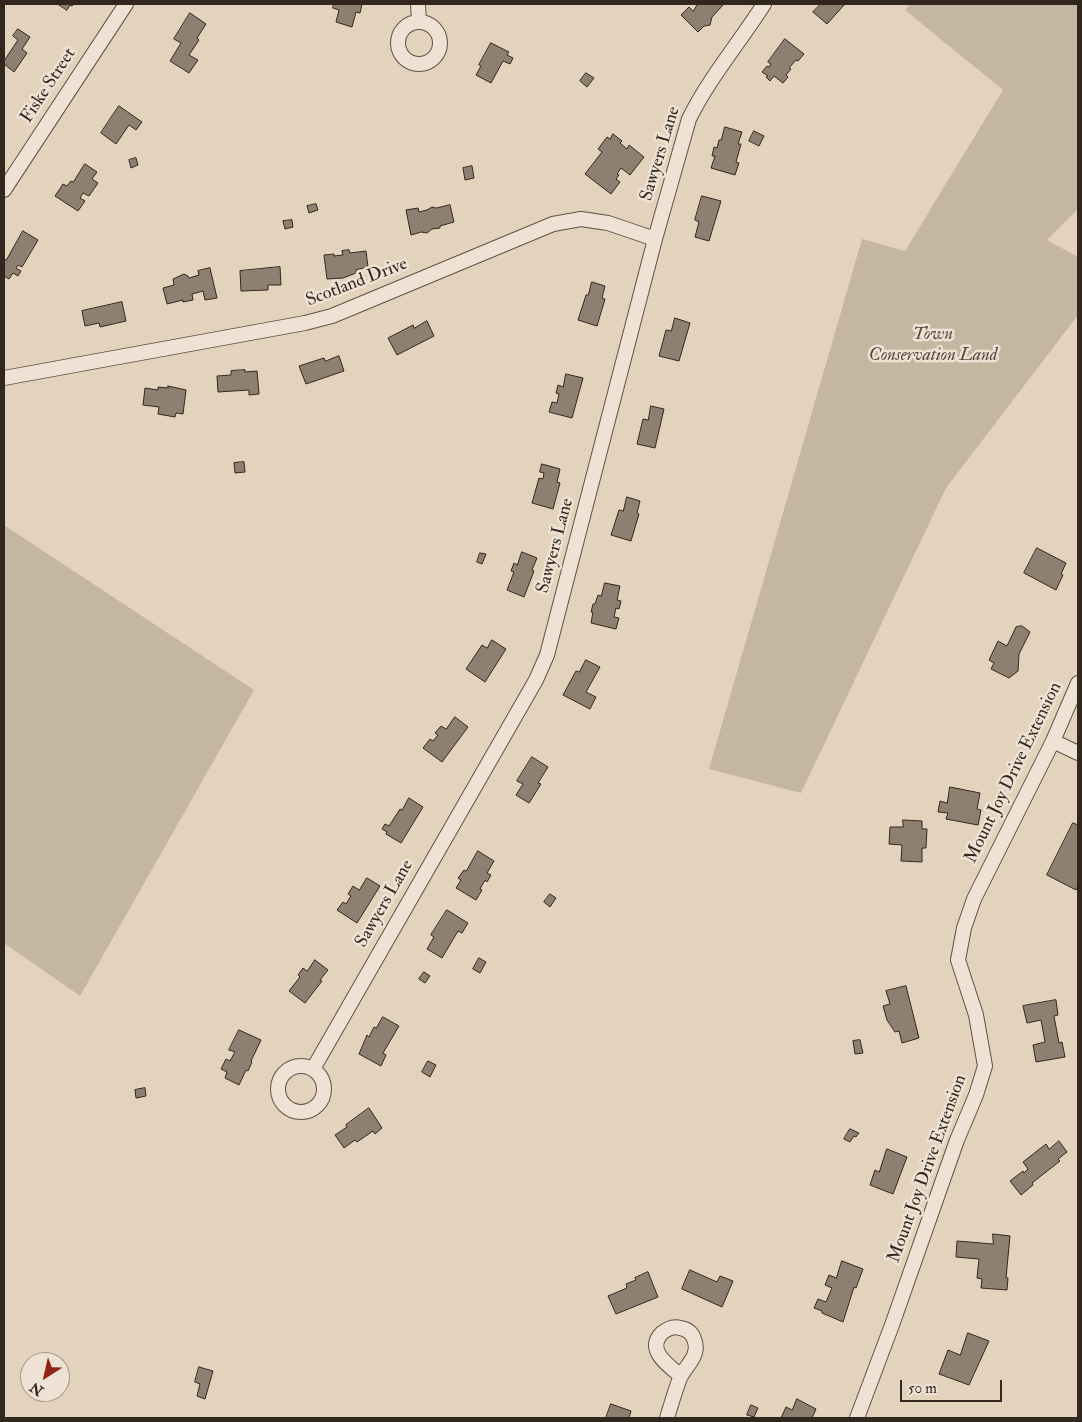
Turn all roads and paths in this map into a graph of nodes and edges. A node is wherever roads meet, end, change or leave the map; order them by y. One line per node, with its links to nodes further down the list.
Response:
1 (126, 4): 5 (street, Fiske Street)
2 (418, 4): 4 (street)
3 (764, 4): 6 (street, Sawyers Lane)
4 (419, 22)
5 (5, 186)
6 (655, 239): 7 (street, Scotland Drive); 11 (street, Sawyers Lane)
7 (4, 378)
8 (1078, 683): 9 (street, Mount Joy Drive Extension)
9 (1053, 741): 10 (street); 14 (street, Mount Joy Drive Extension)
10 (1078, 754)
11 (313, 1069)
12 (681, 1376): 13 (street)
13 (667, 1418)
14 (857, 1418)

